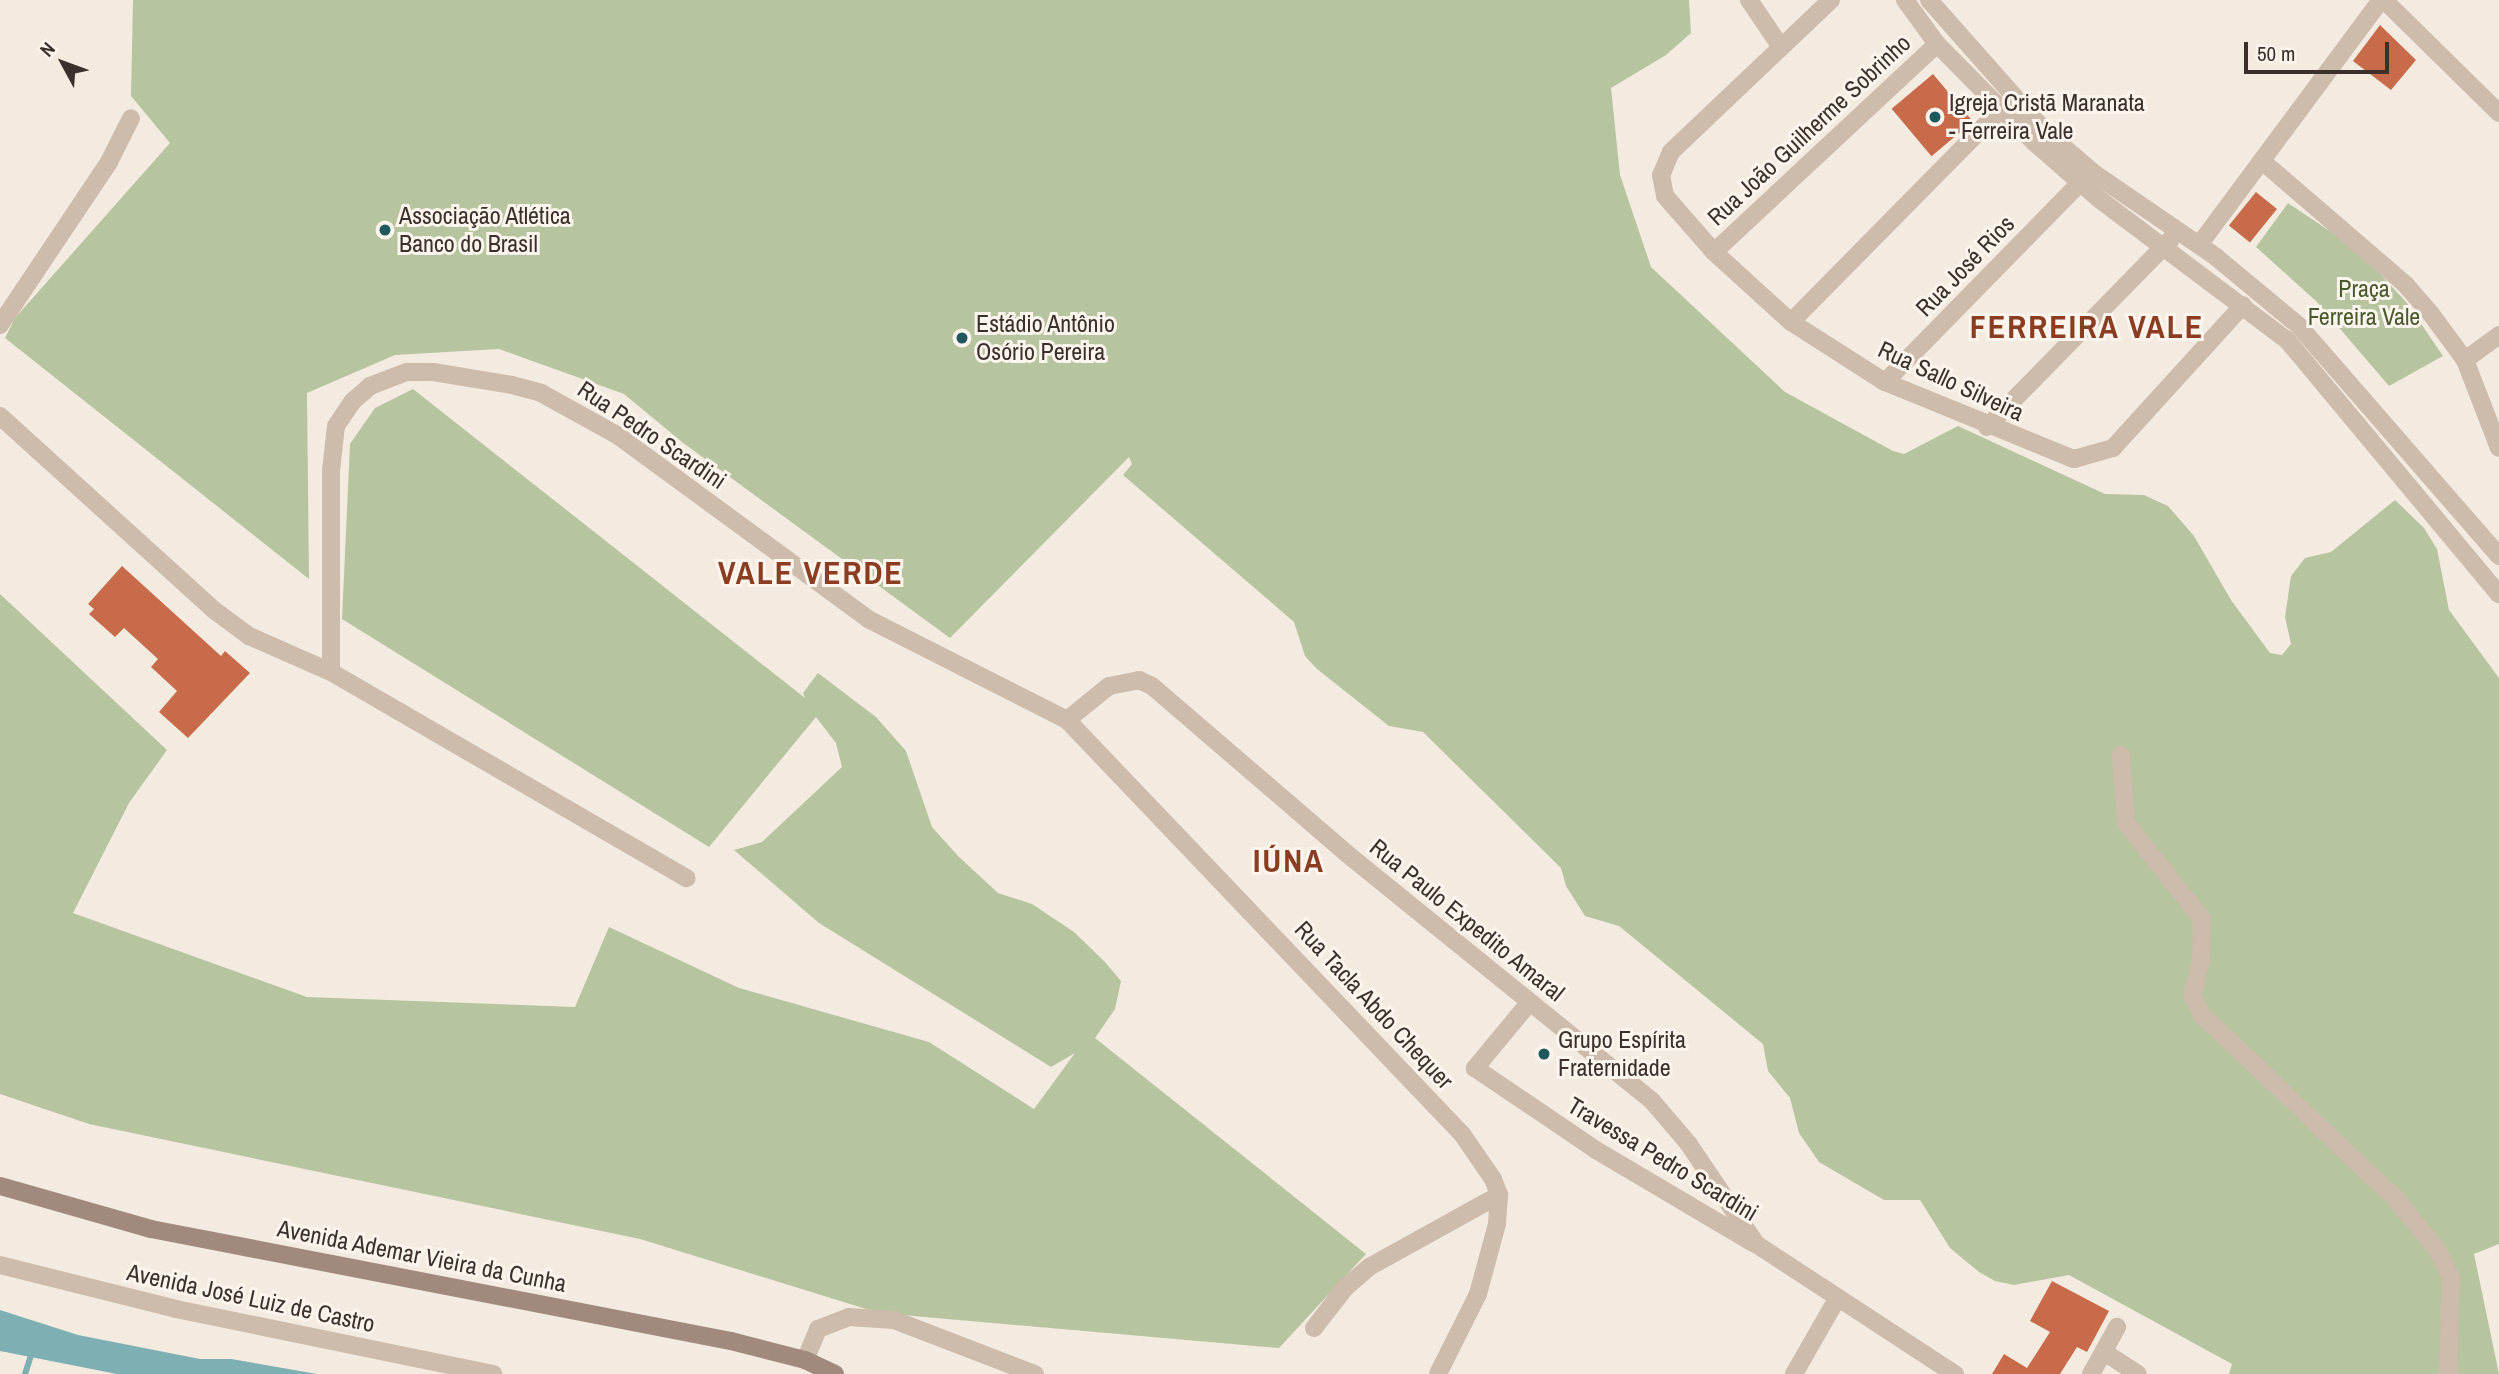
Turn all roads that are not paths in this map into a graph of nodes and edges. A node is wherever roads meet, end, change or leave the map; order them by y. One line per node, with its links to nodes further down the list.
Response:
1 (1749, 0): 7 (street)
2 (1831, 0): 7 (street)
3 (1905, 0): 6 (street)
4 (1929, 0): 13 (street)
5 (2382, 0): 9 (street); 11 (street)
6 (1937, 44): 8 (street); 16 (street, Rua João Guilherme Sobrinho)
7 (1781, 47): 16 (street, Rua Sallo Silveira)
8 (2000, 110): 12 (street); 18 (street)
9 (2499, 113)
10 (131, 118): 19 (street)
11 (2262, 161): 14 (street); 21 (street)
12 (2080, 183): 15 (street); 22 (street, Rua José Rios)
13 (2179, 231): 14 (street); 15 (street)
14 (2199, 245): 26 (street)
15 (2164, 247): 17 (street); 24 (street)
16 (1714, 251): 18 (street, Rua Sallo Silveira)
17 (2243, 306): 24 (street, Rua Sallo Silveira); 27 (street)
18 (1791, 322): 22 (street, Rua Sallo Silveira)
19 (0, 325)
20 (2499, 335): 21 (street)
21 (2465, 360): 25 (street)
22 (1885, 382): 24 (street, Rua Sallo Silveira)
23 (0, 416): 28 (street)
24 (1987, 426)
25 (2499, 448)
26 (2499, 556)
27 (2499, 594)
28 (331, 672): 29 (street, Rua Pedro Scardini); 31 (street)
29 (1067, 720): 32 (street, Rua Paulo Expedito Amaral); 34 (street, Rua Tacla Abdo Chequer)
30 (2121, 755): 50 (street)
31 (687, 878)
32 (1530, 1003): 35 (street, Rua Paulo Expedito Amaral); 35 (street, Travessa Pedro Scardini)
33 (0, 1186): 41 (street, Avenida Ademar Vieira da Cunha)
34 (1499, 1195): 39 (street); 45 (street)
35 (1756, 1244): 37 (street, Rua Paulo Expedito Amaral)
36 (0, 1265): 42 (street, Avenida José Luiz de Castro)
37 (1838, 1299): 46 (street); 47 (street, Rua Paulo Expedito Amaral)
38 (2117, 1327): 40 (street)
39 (1314, 1328)
40 (2104, 1352): 48 (street); 49 (street)
41 (805, 1360): 43 (street, Avenida Ademar Vieira da Cunha); 44 (street)
42 (493, 1374)
43 (835, 1374)
44 (1035, 1374)
45 (1438, 1374)
46 (1794, 1374)
47 (1955, 1374)
48 (2091, 1374)
49 (2138, 1374)
50 (2448, 1374)

